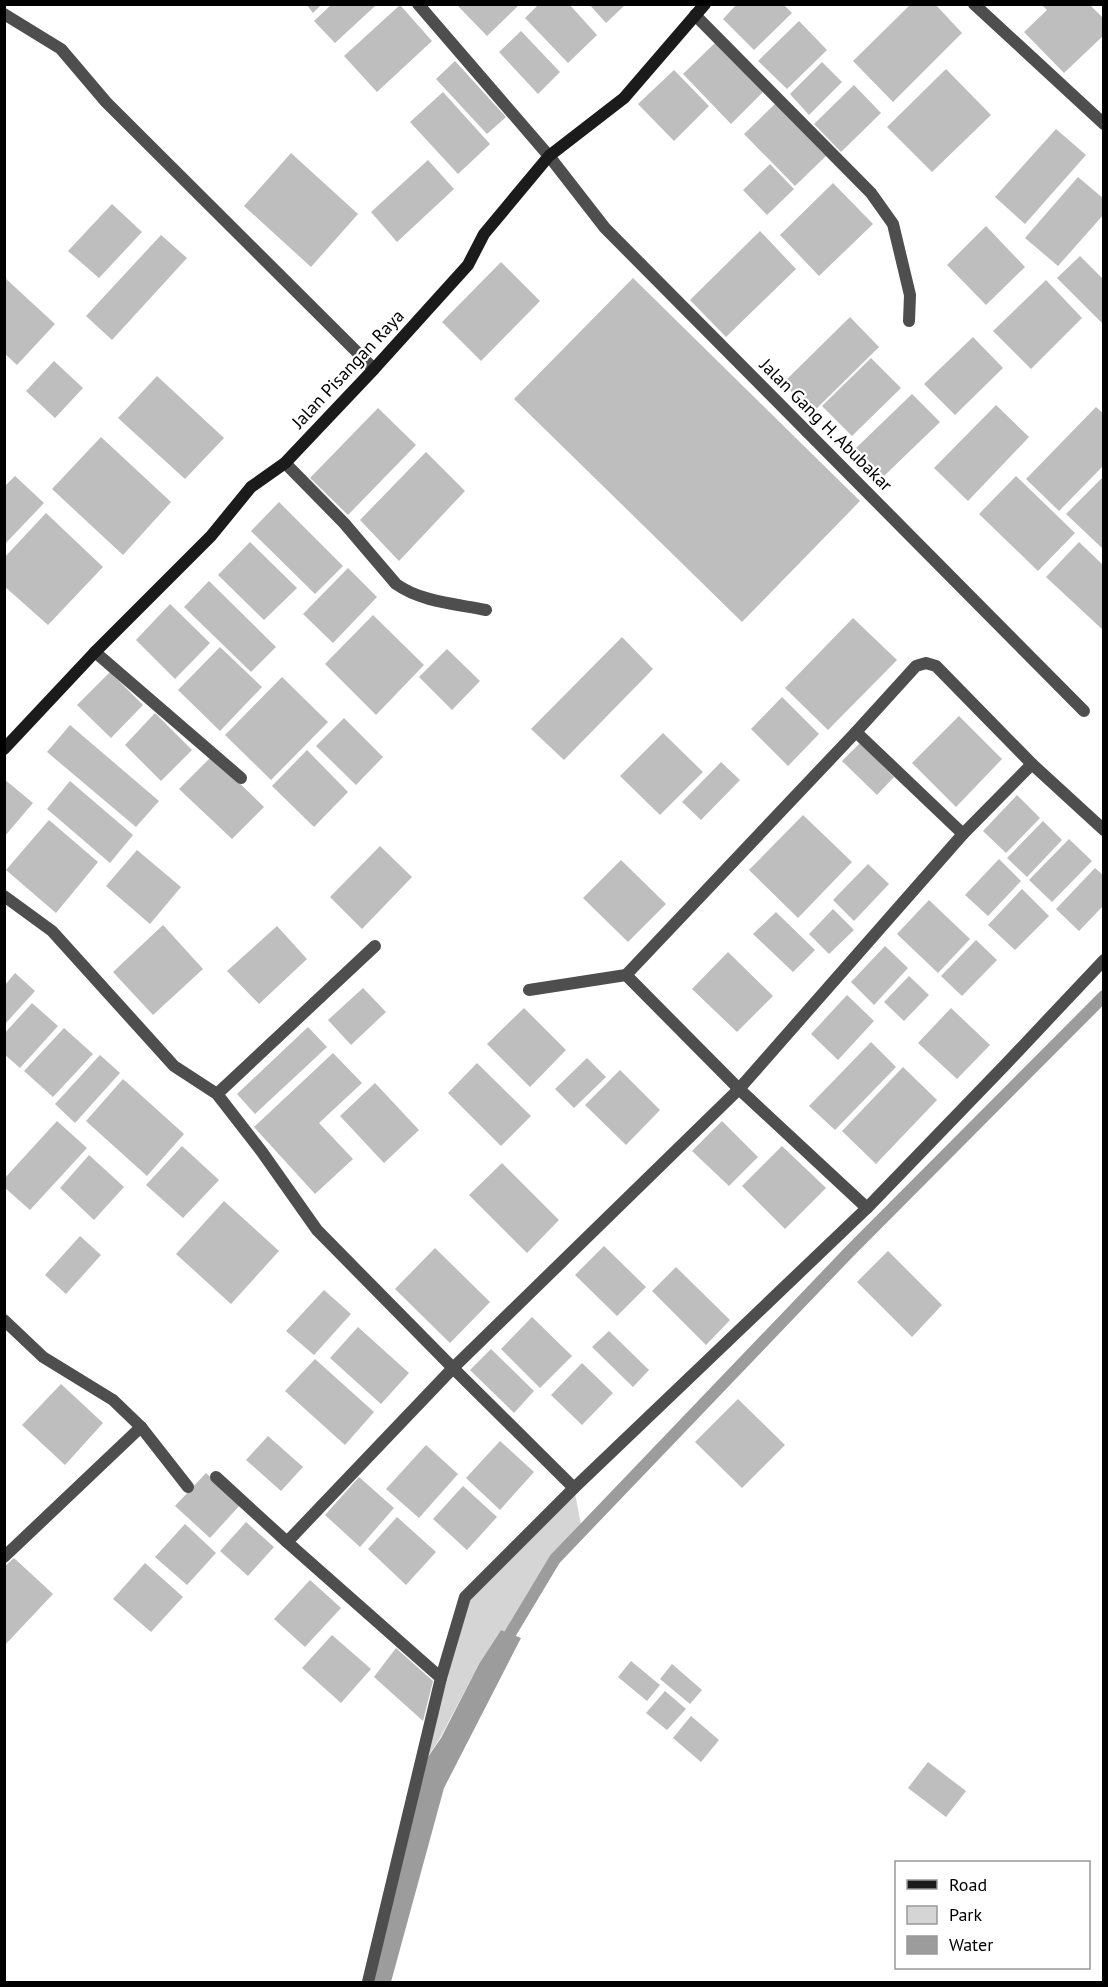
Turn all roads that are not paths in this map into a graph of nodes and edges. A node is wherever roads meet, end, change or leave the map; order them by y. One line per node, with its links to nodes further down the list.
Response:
1 (418, 4): 7 (street, Jalan Gang H. Abubakar)
2 (705, 4): 5 (street, Jalan Pisangan Raya)
3 (974, 4): 6 (street)
4 (4, 14): 9 (street)
5 (696, 15): 7 (street, Jalan Pisangan Raya); 8 (street)
6 (1104, 124)
7 (549, 156): 9 (street, Jalan Pisangan Raya); 13 (street, Jalan Gang H. Abubakar)
8 (909, 321)
9 (375, 369): 10 (street, Jalan Pisangan Raya)
10 (285, 463): 11 (street); 12 (street, Jalan Pisangan Raya)
11 (486, 610)
12 (95, 652): 15 (street, Jalan Pisangan Raya); 17 (street)
13 (1084, 711)
14 (856, 732): 16 (street); 19 (street); 23 (street)
15 (4, 749)
16 (1032, 764): 18 (street); 19 (street)
17 (241, 778)
18 (1104, 830)
19 (963, 834): 25 (street)
20 (4, 896): 26 (street)
21 (375, 946): 26 (street)
22 (1104, 960): 27 (street)
23 (626, 975): 24 (street); 25 (street)
24 (529, 990)
25 (739, 1089): 27 (street); 29 (street)
26 (217, 1094): 29 (street)
27 (867, 1208): 33 (street)
28 (4, 1320): 30 (street)
29 (453, 1368): 33 (street); 34 (street)
30 (141, 1427): 32 (street); 35 (street)
31 (216, 1477): 34 (street)
32 (188, 1487)
33 (574, 1488): 36 (street)
34 (287, 1542): 36 (street)
35 (4, 1557)
36 (441, 1678): 37 (street)
37 (368, 1983)

